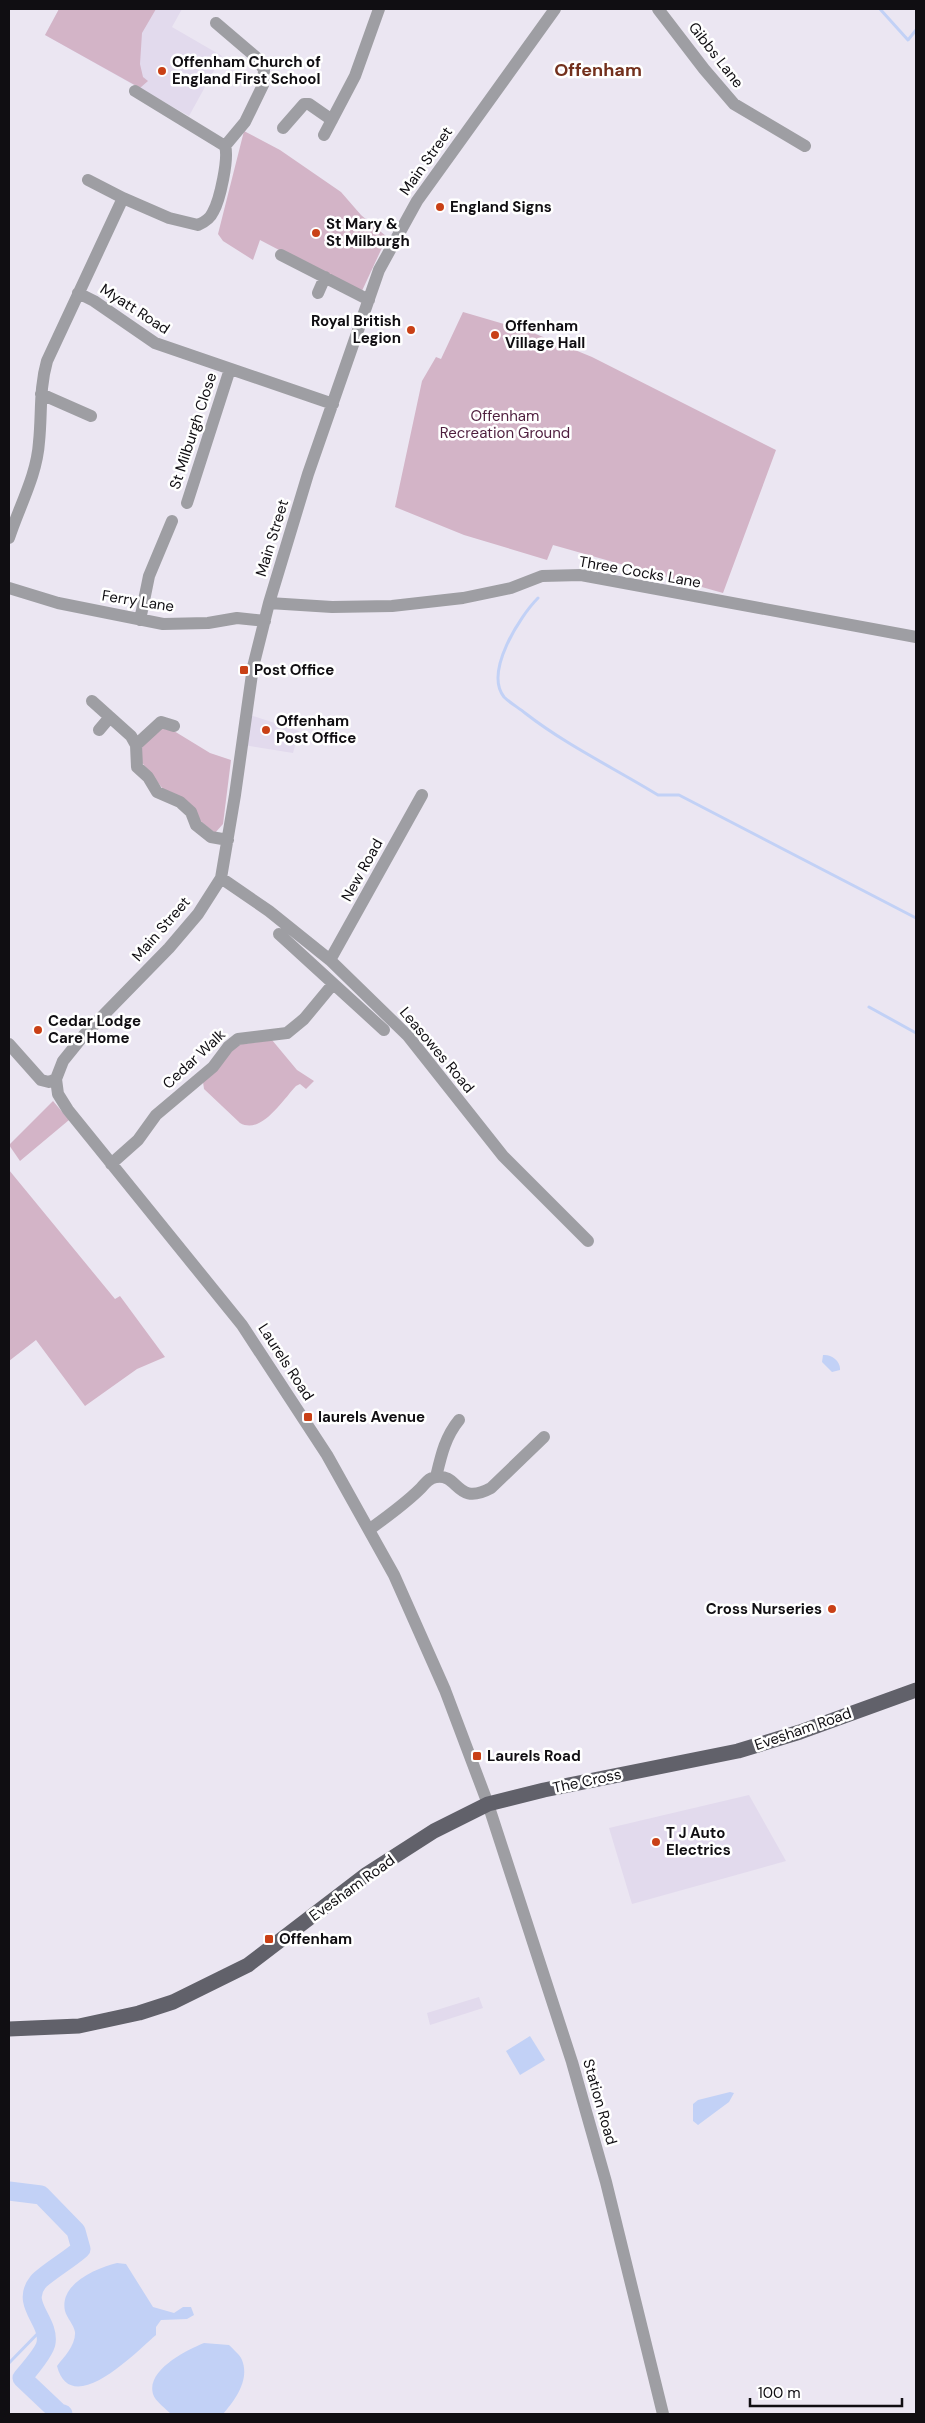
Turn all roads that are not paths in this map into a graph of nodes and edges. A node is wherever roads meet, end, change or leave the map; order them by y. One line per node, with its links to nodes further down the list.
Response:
1 (379, 9): 6 (street)
2 (555, 9): 17 (street, Main Street)
3 (658, 9): 10 (street, Gibbs Lane)
4 (216, 23): 9 (street)
5 (135, 91): 9 (street)
6 (332, 120): 7 (street); 8 (street)
7 (283, 128)
8 (324, 134)
9 (225, 146): 12 (street)
10 (805, 146)
11 (88, 180): 12 (street)
12 (123, 198): 15 (street, Myatt Road)
13 (281, 255): 14 (street)
14 (325, 277): 16 (street); 17 (street)
15 (78, 293): 18 (street, Myatt Road); 20 (street, Myatt Road)
16 (318, 293)
17 (369, 300): 21 (street, Main Street)
18 (175, 351): 19 (street, St Milburgh Close)
19 (230, 369): 21 (street, St Milburgh Close); 23 (street, St Milburgh Close)
20 (41, 394): 22 (street); 25 (street, Myatt Road)
21 (333, 404): 27 (street, Main Street)
22 (91, 416)
23 (187, 503)
24 (172, 521): 28 (street)
25 (9, 538)
26 (9, 588): 28 (street, Ferry Lane)
27 (269, 602): 29 (street, Main Street); 30 (street, Three Cocks Lane)
28 (140, 620): 29 (street, Ferry Lane)
29 (265, 622): 37 (street, Main Street)
30 (916, 637)
31 (92, 700): 32 (street)
32 (110, 717): 34 (street); 35 (street)
33 (164, 720): 35 (street)
34 (99, 730)
35 (136, 745): 37 (street)
36 (422, 795): 40 (street, New Road)
37 (228, 840): 38 (street, Main Street)
38 (221, 878): 40 (street, Leasowes Road); 44 (street, Main Street)
39 (280, 934): 41 (street)
40 (330, 960): 46 (street, Leasowes Road)
41 (333, 984): 42 (street); 45 (street, Cedar Walk)
42 (384, 1030)
43 (9, 1044): 44 (street)
44 (56, 1079): 45 (street, Laurels Road)
45 (110, 1164): 50 (street, Laurels Road)
46 (588, 1241)
47 (458, 1420): 49 (street)
48 (544, 1438): 49 (street)
49 (436, 1477): 50 (street)
50 (370, 1529): 53 (street, Laurels Road)
51 (916, 1690): 52 (main road, Evesham Road)
52 (687, 1760): 53 (main road, The Cross)
53 (488, 1804): 54 (main road, Evesham Road); 55 (street, Station Road)
54 (9, 2029)
55 (663, 2414)

